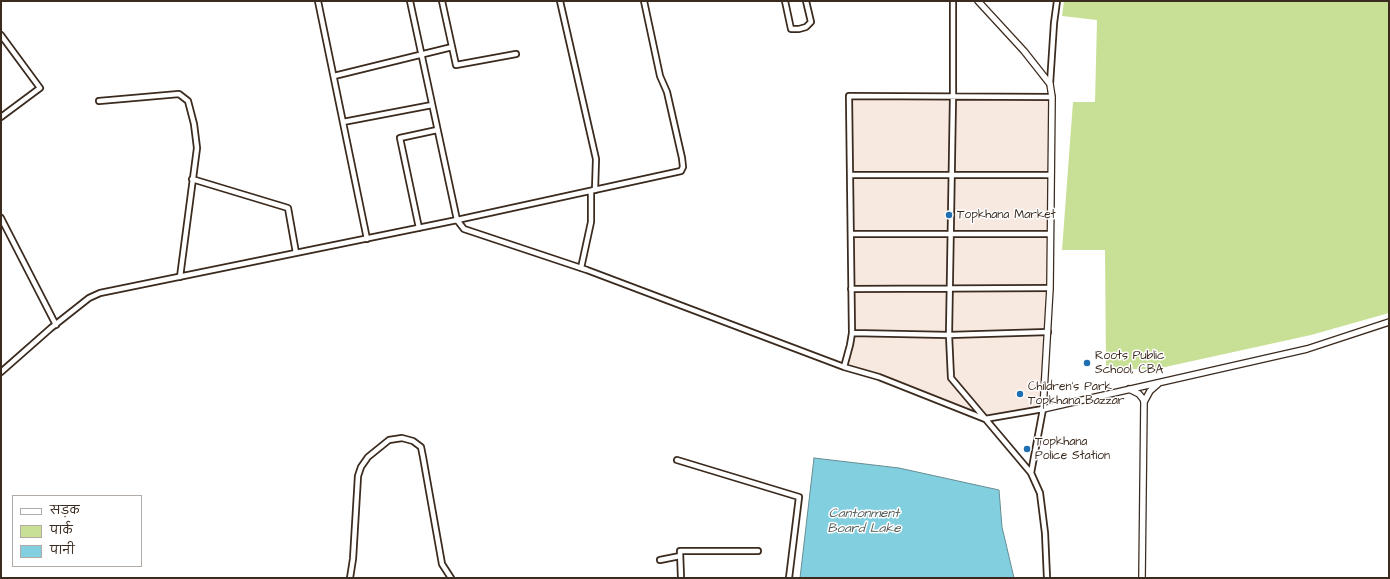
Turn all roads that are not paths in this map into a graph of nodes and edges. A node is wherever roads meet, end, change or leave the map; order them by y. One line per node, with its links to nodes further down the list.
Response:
1 (318, 1): 15 (street)
2 (410, 1): 13 (street)
3 (442, 1): 12 (street)
4 (560, 1): 28 (street)
5 (644, 1): 28 (street)
6 (785, 1): 7 (street)
7 (806, 1)
8 (953, 1): 17 (street)
9 (978, 1): 16 (street)
10 (1057, 1): 16 (street)
11 (1, 35): 21 (street)
12 (452, 47): 13 (street); 14 (street)
13 (421, 54): 15 (street); 20 (street)
14 (516, 54)
15 (334, 76): 22 (street)
16 (1050, 84): 18 (street)
17 (953, 97): 18 (street); 24 (street); 26 (street)
18 (1052, 97): 25 (street)
19 (99, 101): 27 (street)
20 (432, 105): 22 (street); 23 (street)
21 (1, 117)
22 (343, 122): 35 (street)
23 (437, 130): 30 (street); 31 (street)
24 (850, 175): 26 (street); 32 (street)
25 (1051, 175): 26 (street); 34 (street)
26 (952, 176): 33 (street)
27 (192, 179): 36 (street); 38 (street)
28 (593, 190): 30 (street); 37 (street)
29 (1, 218): 43 (street)
30 (457, 220): 31 (street); 37 (street)
31 (419, 228): 35 (street)
32 (851, 234): 33 (street); 41 (street)
33 (951, 234): 34 (street); 39 (street)
34 (1050, 234): 40 (street)
35 (367, 239): 36 (street)
36 (296, 253): 38 (street)
37 (581, 268): 47 (street)
38 (180, 277): 43 (street)
39 (950, 288): 40 (street); 41 (street); 46 (street)
40 (1050, 288): 44 (street)
41 (851, 289): 45 (street)
42 (1389, 322): 49 (street)
43 (56, 325): 48 (street)
44 (1048, 332): 46 (street); 52 (street)
45 (852, 333): 46 (street); 47 (street)
46 (949, 335): 53 (street)
47 (844, 366): 53 (street)
48 (1, 372)
49 (1161, 382): 50 (street); 51 (street)
50 (1129, 389): 51 (street); 52 (street)
51 (1144, 402): 64 (street)
52 (1043, 409): 53 (street); 55 (street)
53 (985, 419): 55 (street)
54 (677, 460): 62 (street)
55 (1031, 473): 63 (street)
56 (758, 551): 57 (street)
57 (680, 556): 58 (street); 61 (street)
58 (660, 560)
59 (350, 578): 60 (street)
60 (450, 578)
61 (681, 578)
62 (789, 578)
63 (1047, 578)
64 (1142, 578)

